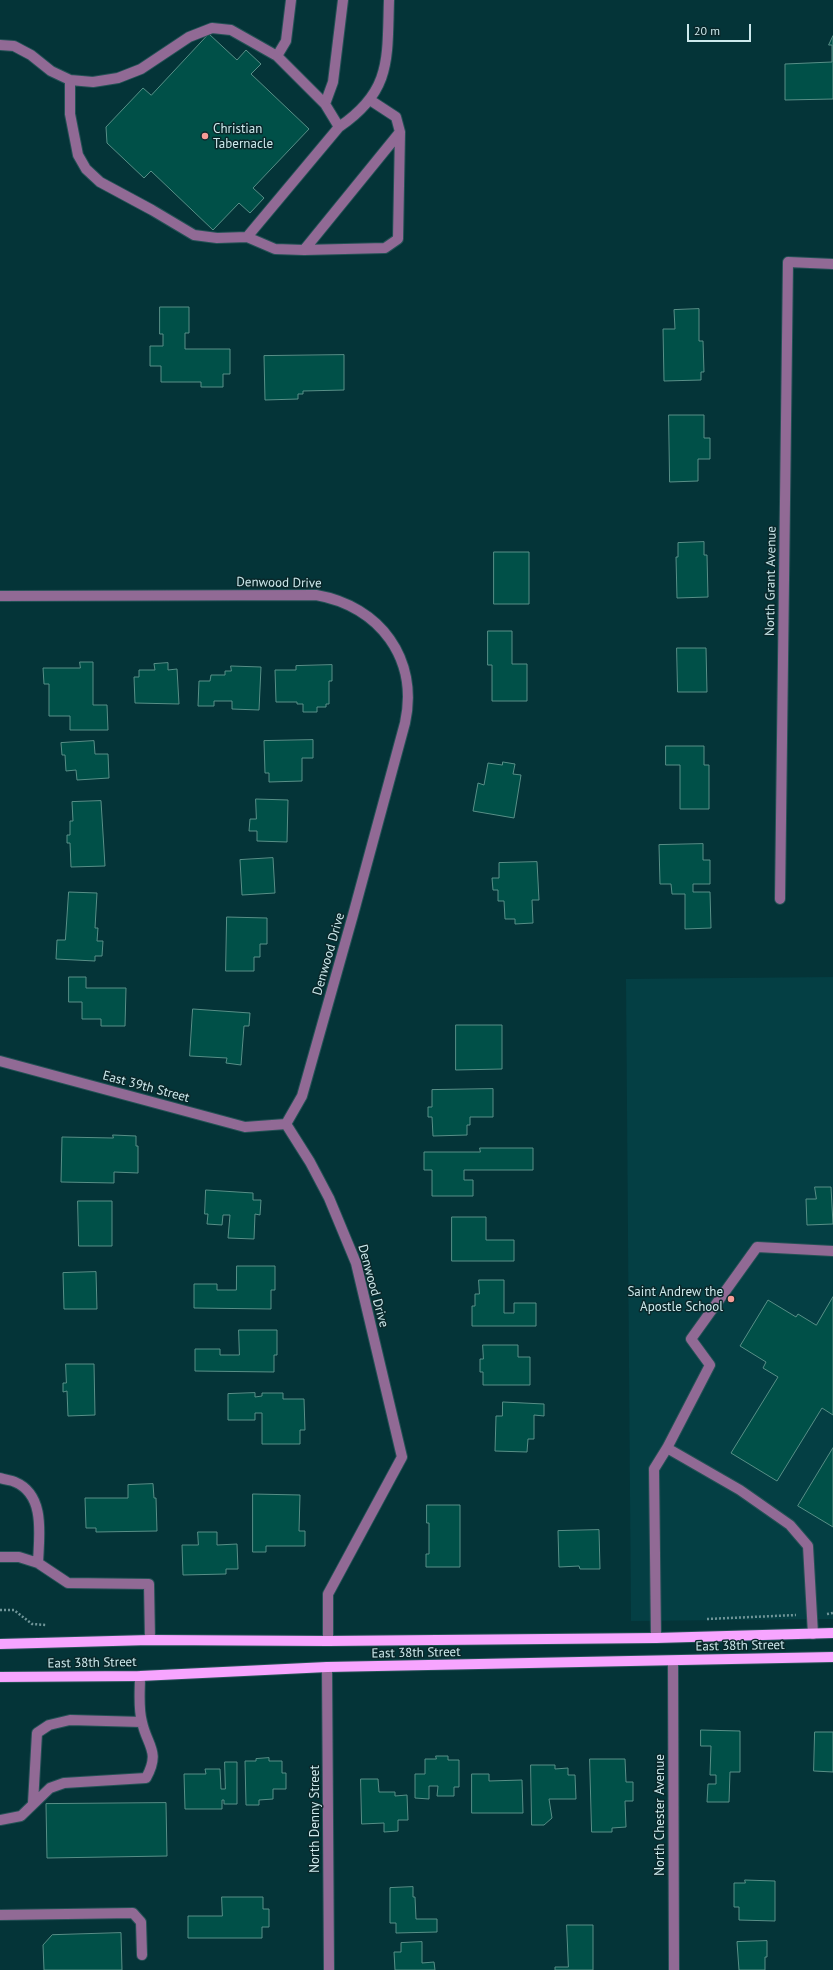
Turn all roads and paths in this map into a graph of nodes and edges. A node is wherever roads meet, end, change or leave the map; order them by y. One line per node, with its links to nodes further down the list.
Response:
1 (291, 0): 5 (street)
2 (343, 0): 8 (street)
3 (389, 0): 7 (street)
4 (0, 45): 6 (street)
5 (276, 56): 6 (street); 8 (street)
6 (70, 80): 11 (street)
7 (370, 100): 9 (street); 10 (street)
8 (325, 104): 9 (street)
9 (339, 127): 11 (street)
10 (400, 132): 12 (street); 12 (street)
11 (247, 237): 12 (street)
12 (304, 250)
13 (833, 264): 15 (street, North Grant Avenue)
14 (0, 596): 17 (street, Denwood Drive)
15 (780, 899)
16 (0, 1061): 17 (street, East 39th Street)
17 (286, 1124): 27 (street, Denwood Drive)
18 (833, 1251): 19 (street)
19 (667, 1448): 24 (street); 25 (street)
20 (0, 1478): 22 (street)
21 (0, 1557): 22 (street)
22 (38, 1563): 26 (street)
23 (833, 1633): 24 (main road, East 38th Street)
24 (813, 1634): 25 (main road, East 38th Street)
25 (656, 1638): 27 (main road, East 38th Street)
26 (150, 1640): 27 (main road, East 38th Street); 28 (main road, East 38th Street)
27 (328, 1641)
28 (0, 1644)
29 (833, 1657): 30 (main road, East 38th Street)
30 (673, 1660): 31 (main road, East 38th Street); 40 (street, North Chester Avenue)
31 (327, 1667): 32 (main road, East 38th Street); 39 (street, North Denny Street)
32 (140, 1676): 33 (main road, East 38th Street); 34 (street)
33 (0, 1677)
34 (142, 1722): 35 (street); 35 (street)
35 (33, 1802): 36 (street)
36 (0, 1820)
37 (0, 1915): 38 (street)
38 (142, 1955)
39 (329, 1970)
40 (674, 1970)

